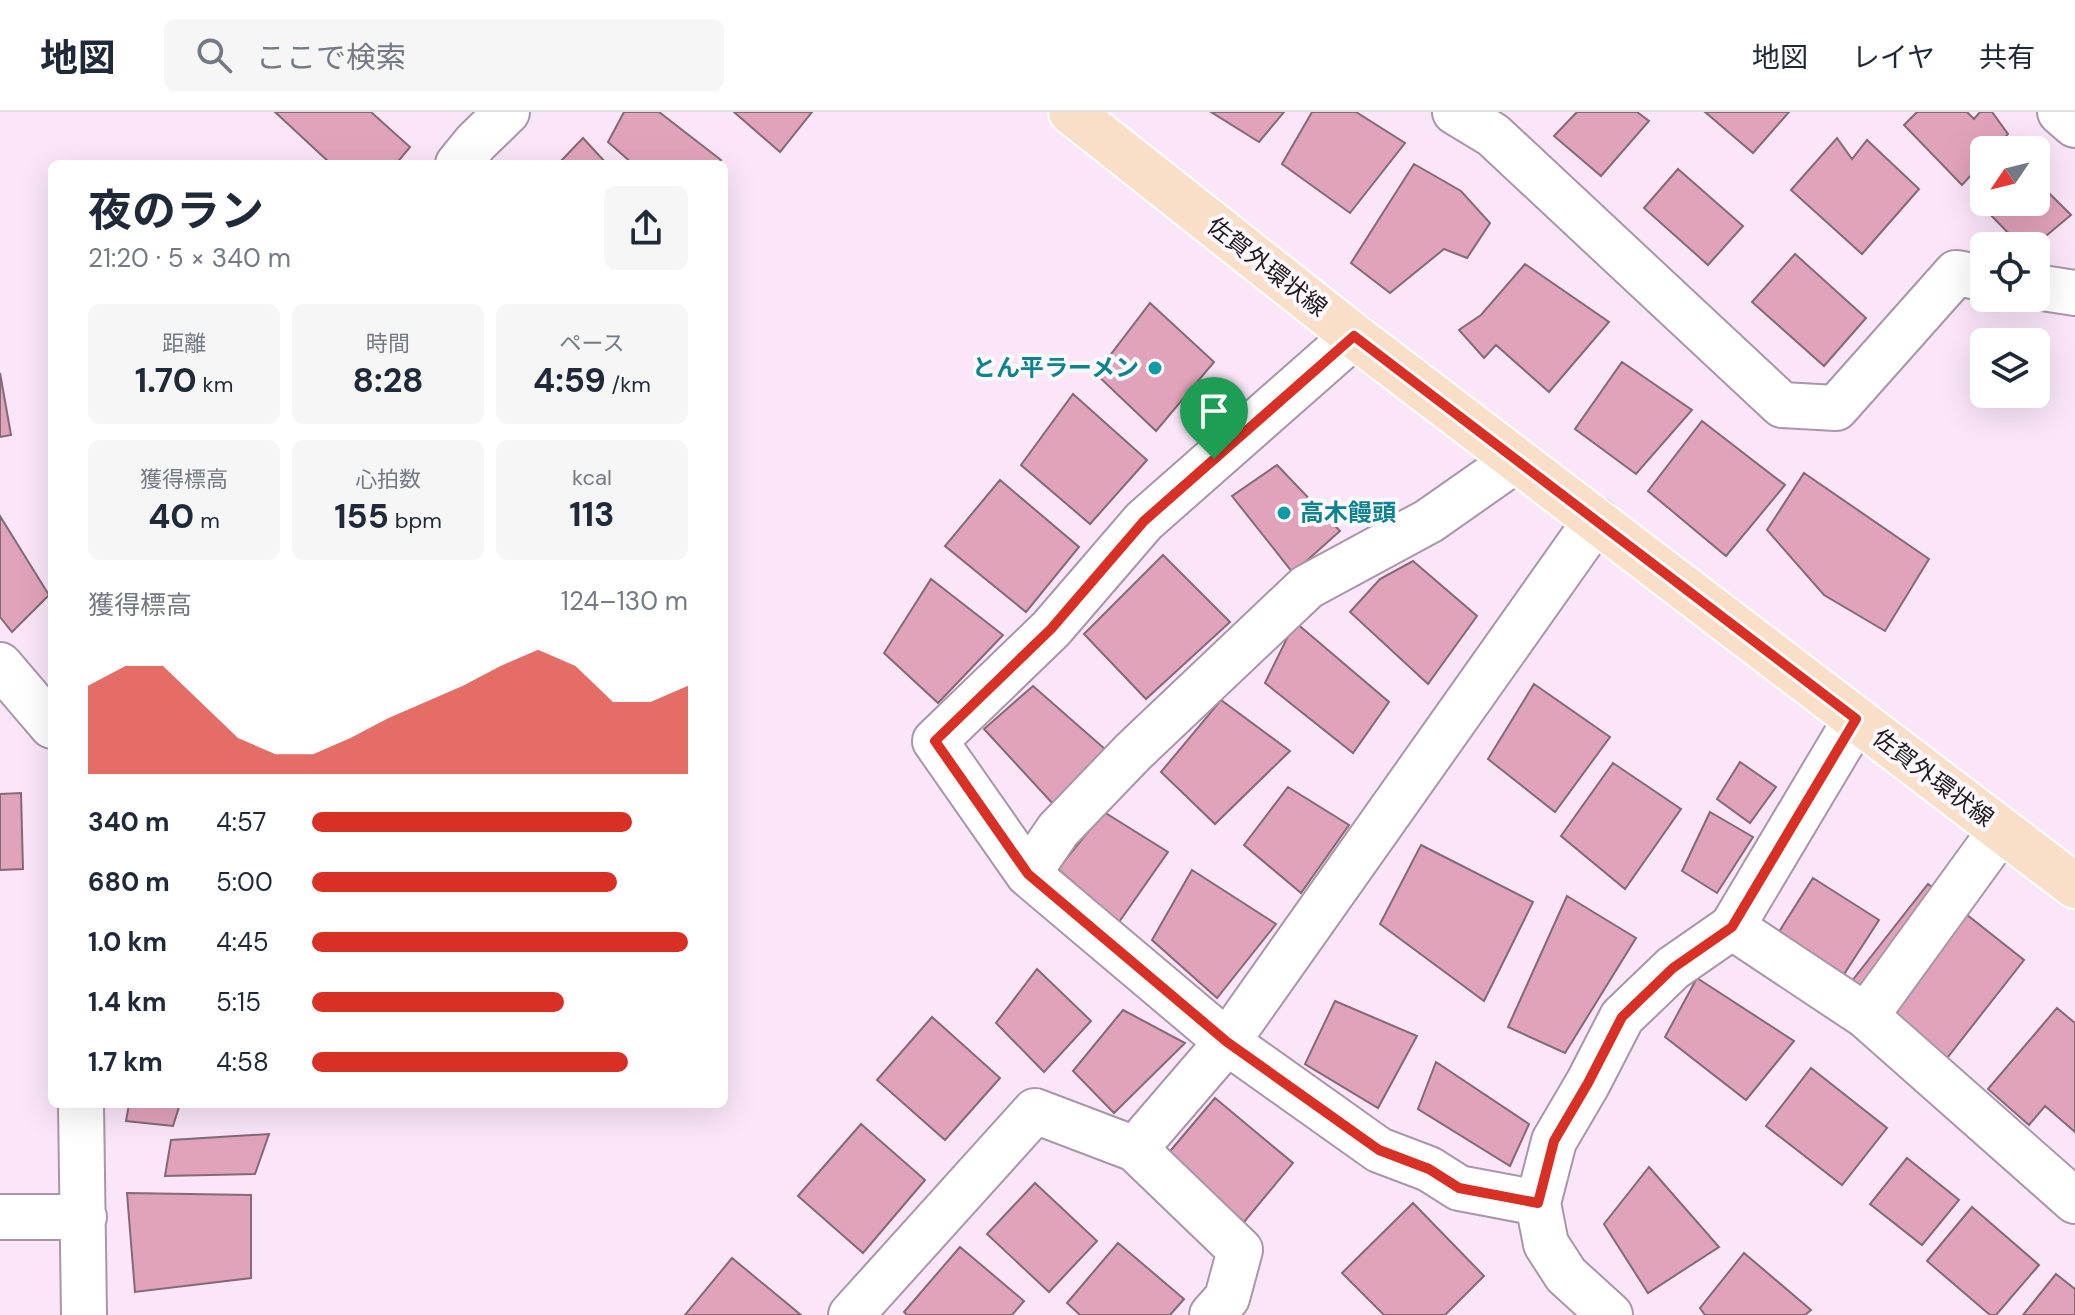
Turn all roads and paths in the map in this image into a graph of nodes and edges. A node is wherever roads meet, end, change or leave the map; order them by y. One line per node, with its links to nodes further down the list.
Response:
1 (507, 112): 7 (street)
2 (1071, 112): 11 (main road, 佐賀外環状線)
3 (1455, 112): 5 (street)
4 (2060, 112): 6 (street)
5 (1504, 124): 8 (street)
6 (2075, 125)
7 (461, 160)
8 (1970, 276)
9 (2050, 289): 10 (street)
10 (2075, 293)
11 (1354, 336): 12 (main road, 佐賀外環状線); 18 (street)
12 (1516, 460): 13 (main road, 佐賀外環状線); 18 (street)
13 (1596, 520): 15 (main road, 佐賀外環状線); 22 (street)
14 (0, 665): 16 (street)
15 (1856, 719): 17 (main road, 佐賀外環状線); 20 (street)
16 (48, 721)
17 (2001, 830): 19 (main road, 佐賀外環状線); 21 (street)
18 (1028, 874): 22 (street)
19 (2075, 886)
20 (1732, 927): 21 (street); 26 (street)
21 (1866, 1016): 25 (street)
22 (1227, 1042): 24 (street); 26 (street)
23 (81, 1108): 28 (street)
24 (1135, 1149): 29 (street); 31 (street)
25 (2075, 1201)
26 (1538, 1203): 32 (street)
27 (0, 1217): 28 (street)
28 (84, 1217): 30 (street)
29 (854, 1314)
30 (84, 1315)
31 (1212, 1315)
32 (1610, 1315)

